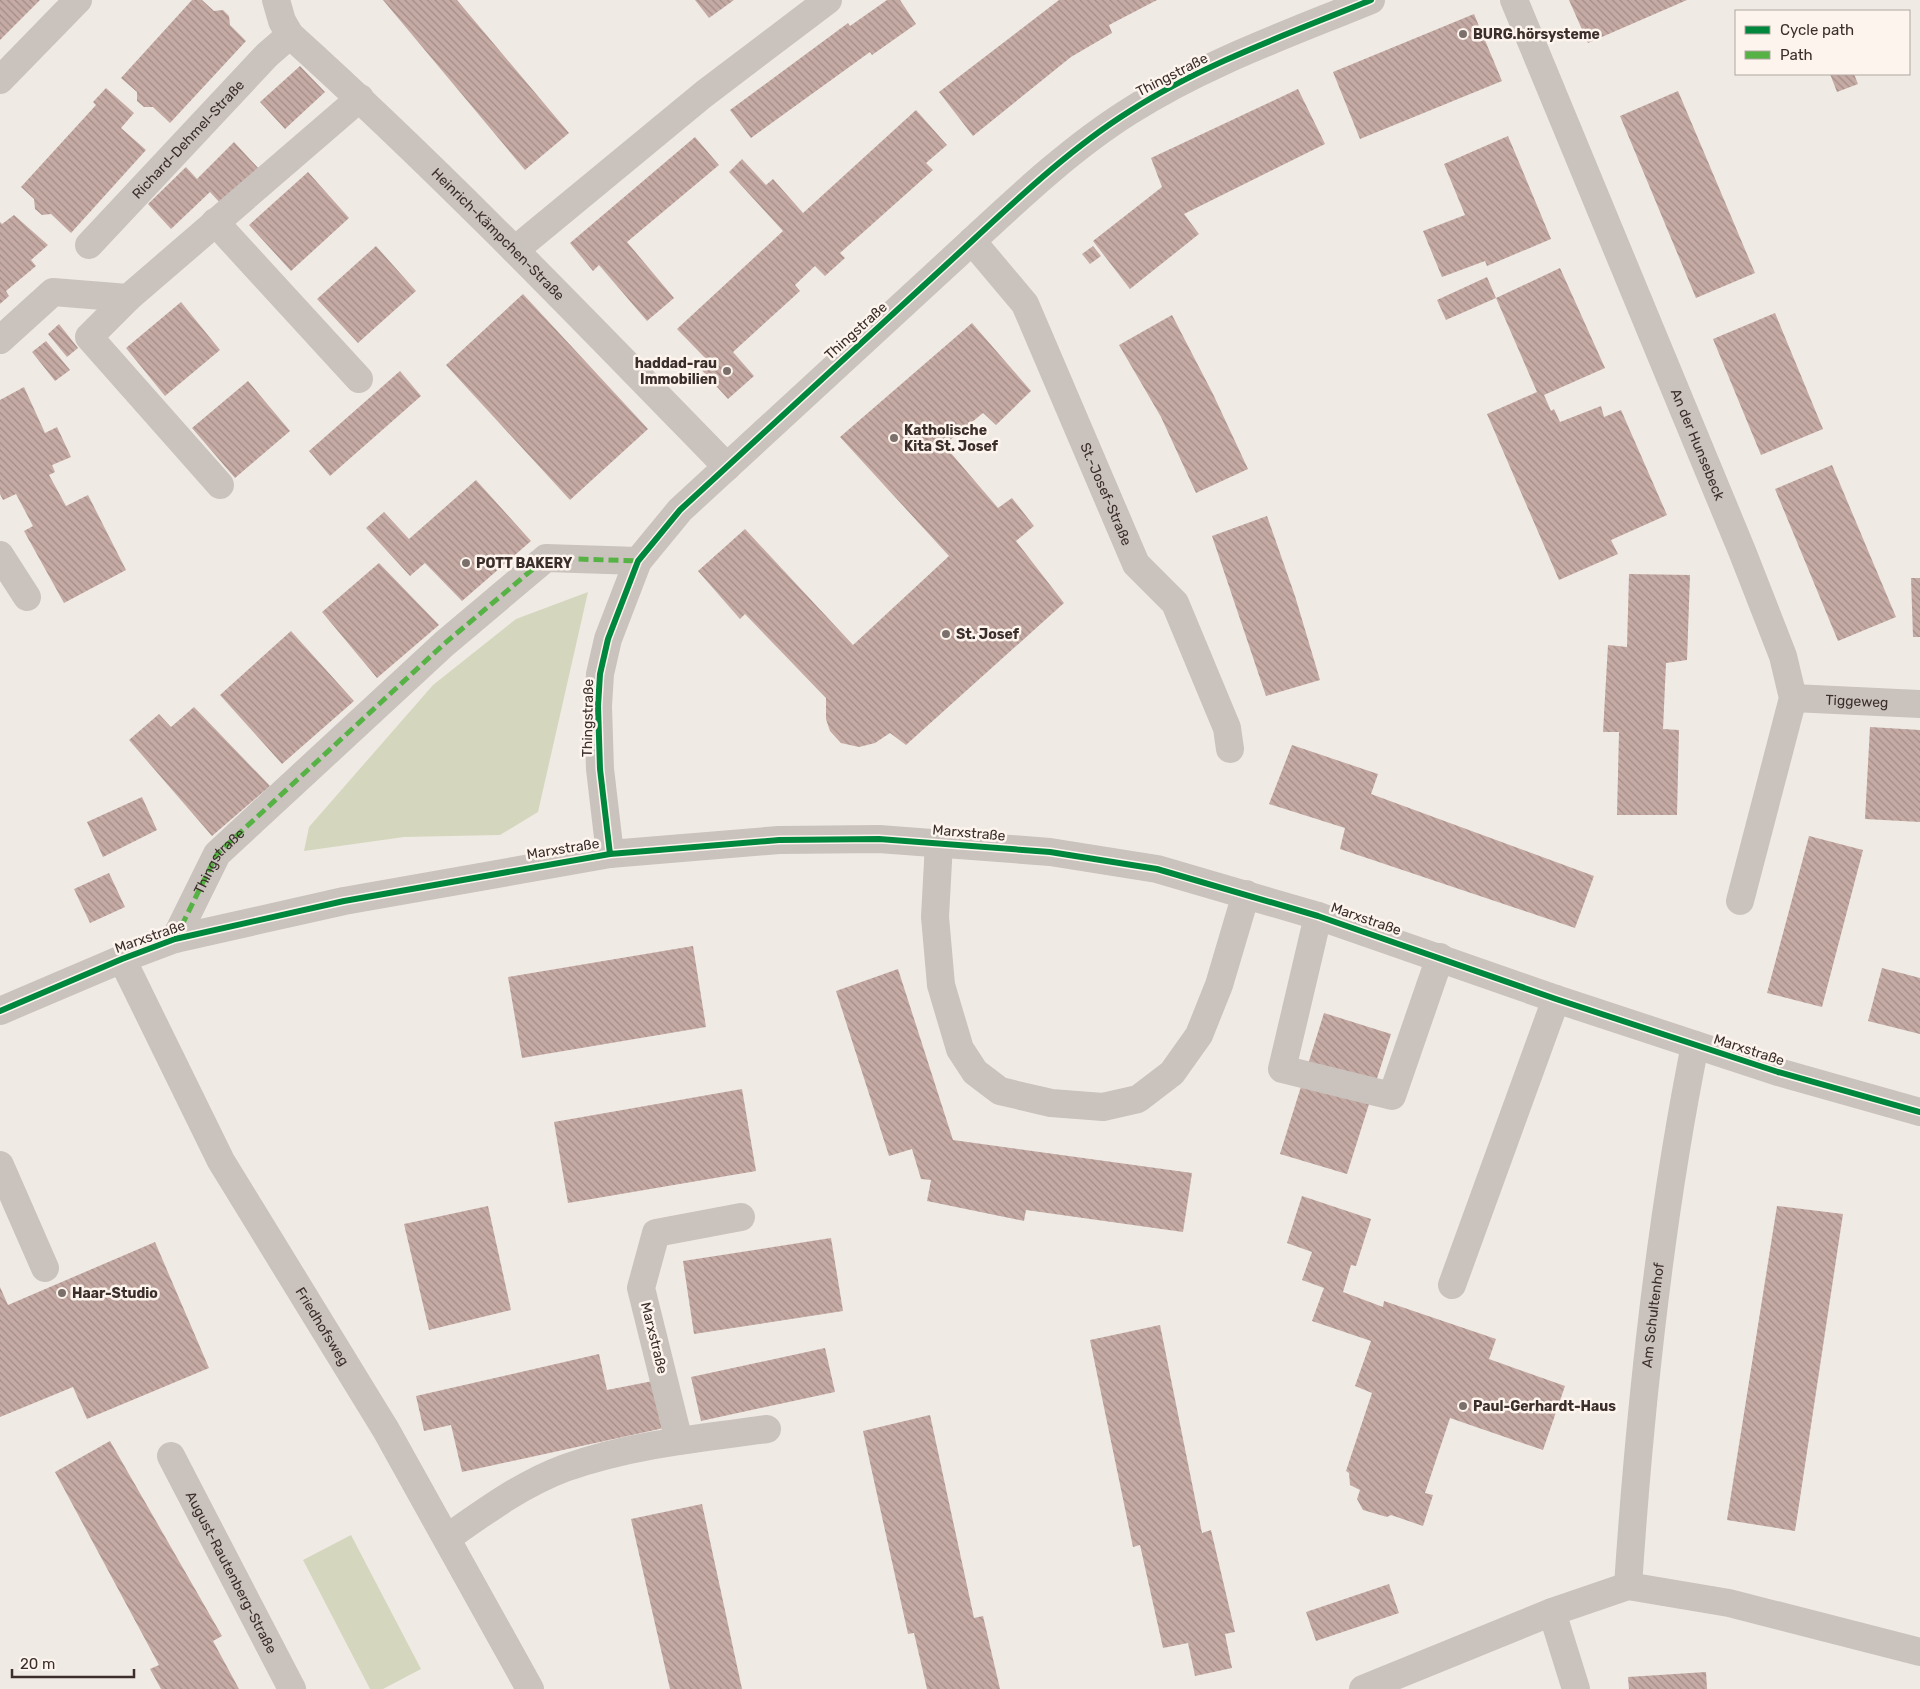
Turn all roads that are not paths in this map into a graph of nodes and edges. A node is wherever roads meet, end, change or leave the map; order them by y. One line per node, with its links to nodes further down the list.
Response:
1 (78, 0): 7 (street)
2 (276, 0): 6 (street, Heinrich-Kämpchen-Straße)
3 (828, 0): 12 (street)
4 (1371, 0): 10 (street, Thingstraße)
5 (1514, 0): 21 (street, An der Hunsebeck)
6 (290, 34): 8 (street, Heinrich-Kämpchen-Straße); 11 (street, Richard-Dehmel-Straße)
7 (0, 80)
8 (360, 98): 9 (street); 12 (street, Heinrich-Kämpchen-Straße)
9 (215, 222): 13 (street); 15 (street)
10 (972, 241): 16 (street, Thingstraße); 23 (street, St.-Josef-Straße)
11 (89, 245)
12 (515, 250): 16 (street, Heinrich-Kämpchen-Straße)
13 (128, 298): 14 (street); 17 (street)
14 (0, 340)
15 (359, 379)
16 (727, 467): 19 (street, Thingstraße)
17 (220, 485)
18 (0, 555): 20 (street)
19 (638, 561): 25 (street, Thingstraße); 29 (street, Thingstraße)
20 (27, 597)
21 (1793, 698): 22 (street, Tiggeweg); 27 (street, An der Hunsebeck)
22 (1920, 704)
23 (1230, 749)
24 (939, 843): 25 (street, Marxstraße); 26 (street, Marxstraße); 26 (street)
25 (610, 854): 29 (street, Marxstraße)
26 (1246, 894): 28 (street, Marxstraße)
27 (1740, 901)
28 (1318, 916): 30 (street, Marxstraße); 30 (street)
29 (175, 939): 31 (street, Marxstraße)
30 (1440, 958): 32 (street, Marxstraße)
31 (122, 959): 33 (street, Marxstraße); 43 (street, Friedhofsweg)
32 (1556, 999): 34 (street, Marxstraße); 39 (street)
33 (0, 1011)
34 (1695, 1045): 35 (street, Marxstraße); 44 (street, Am Schultenhof)
35 (1920, 1112)
36 (0, 1165): 38 (street)
37 (741, 1217): 41 (street, Marxstraße)
38 (45, 1268)
39 (1452, 1285)
40 (767, 1429): 41 (street)
41 (679, 1440): 43 (street)
42 (171, 1456): 47 (street, August-Rautenberg-Straße)
43 (447, 1538): 48 (street, Friedhofsweg)
44 (1628, 1586): 45 (street); 46 (street)
45 (1552, 1612): 49 (street); 50 (street)
46 (1920, 1652)
47 (292, 1689)
48 (530, 1689)
49 (1363, 1689)
50 (1576, 1689)

